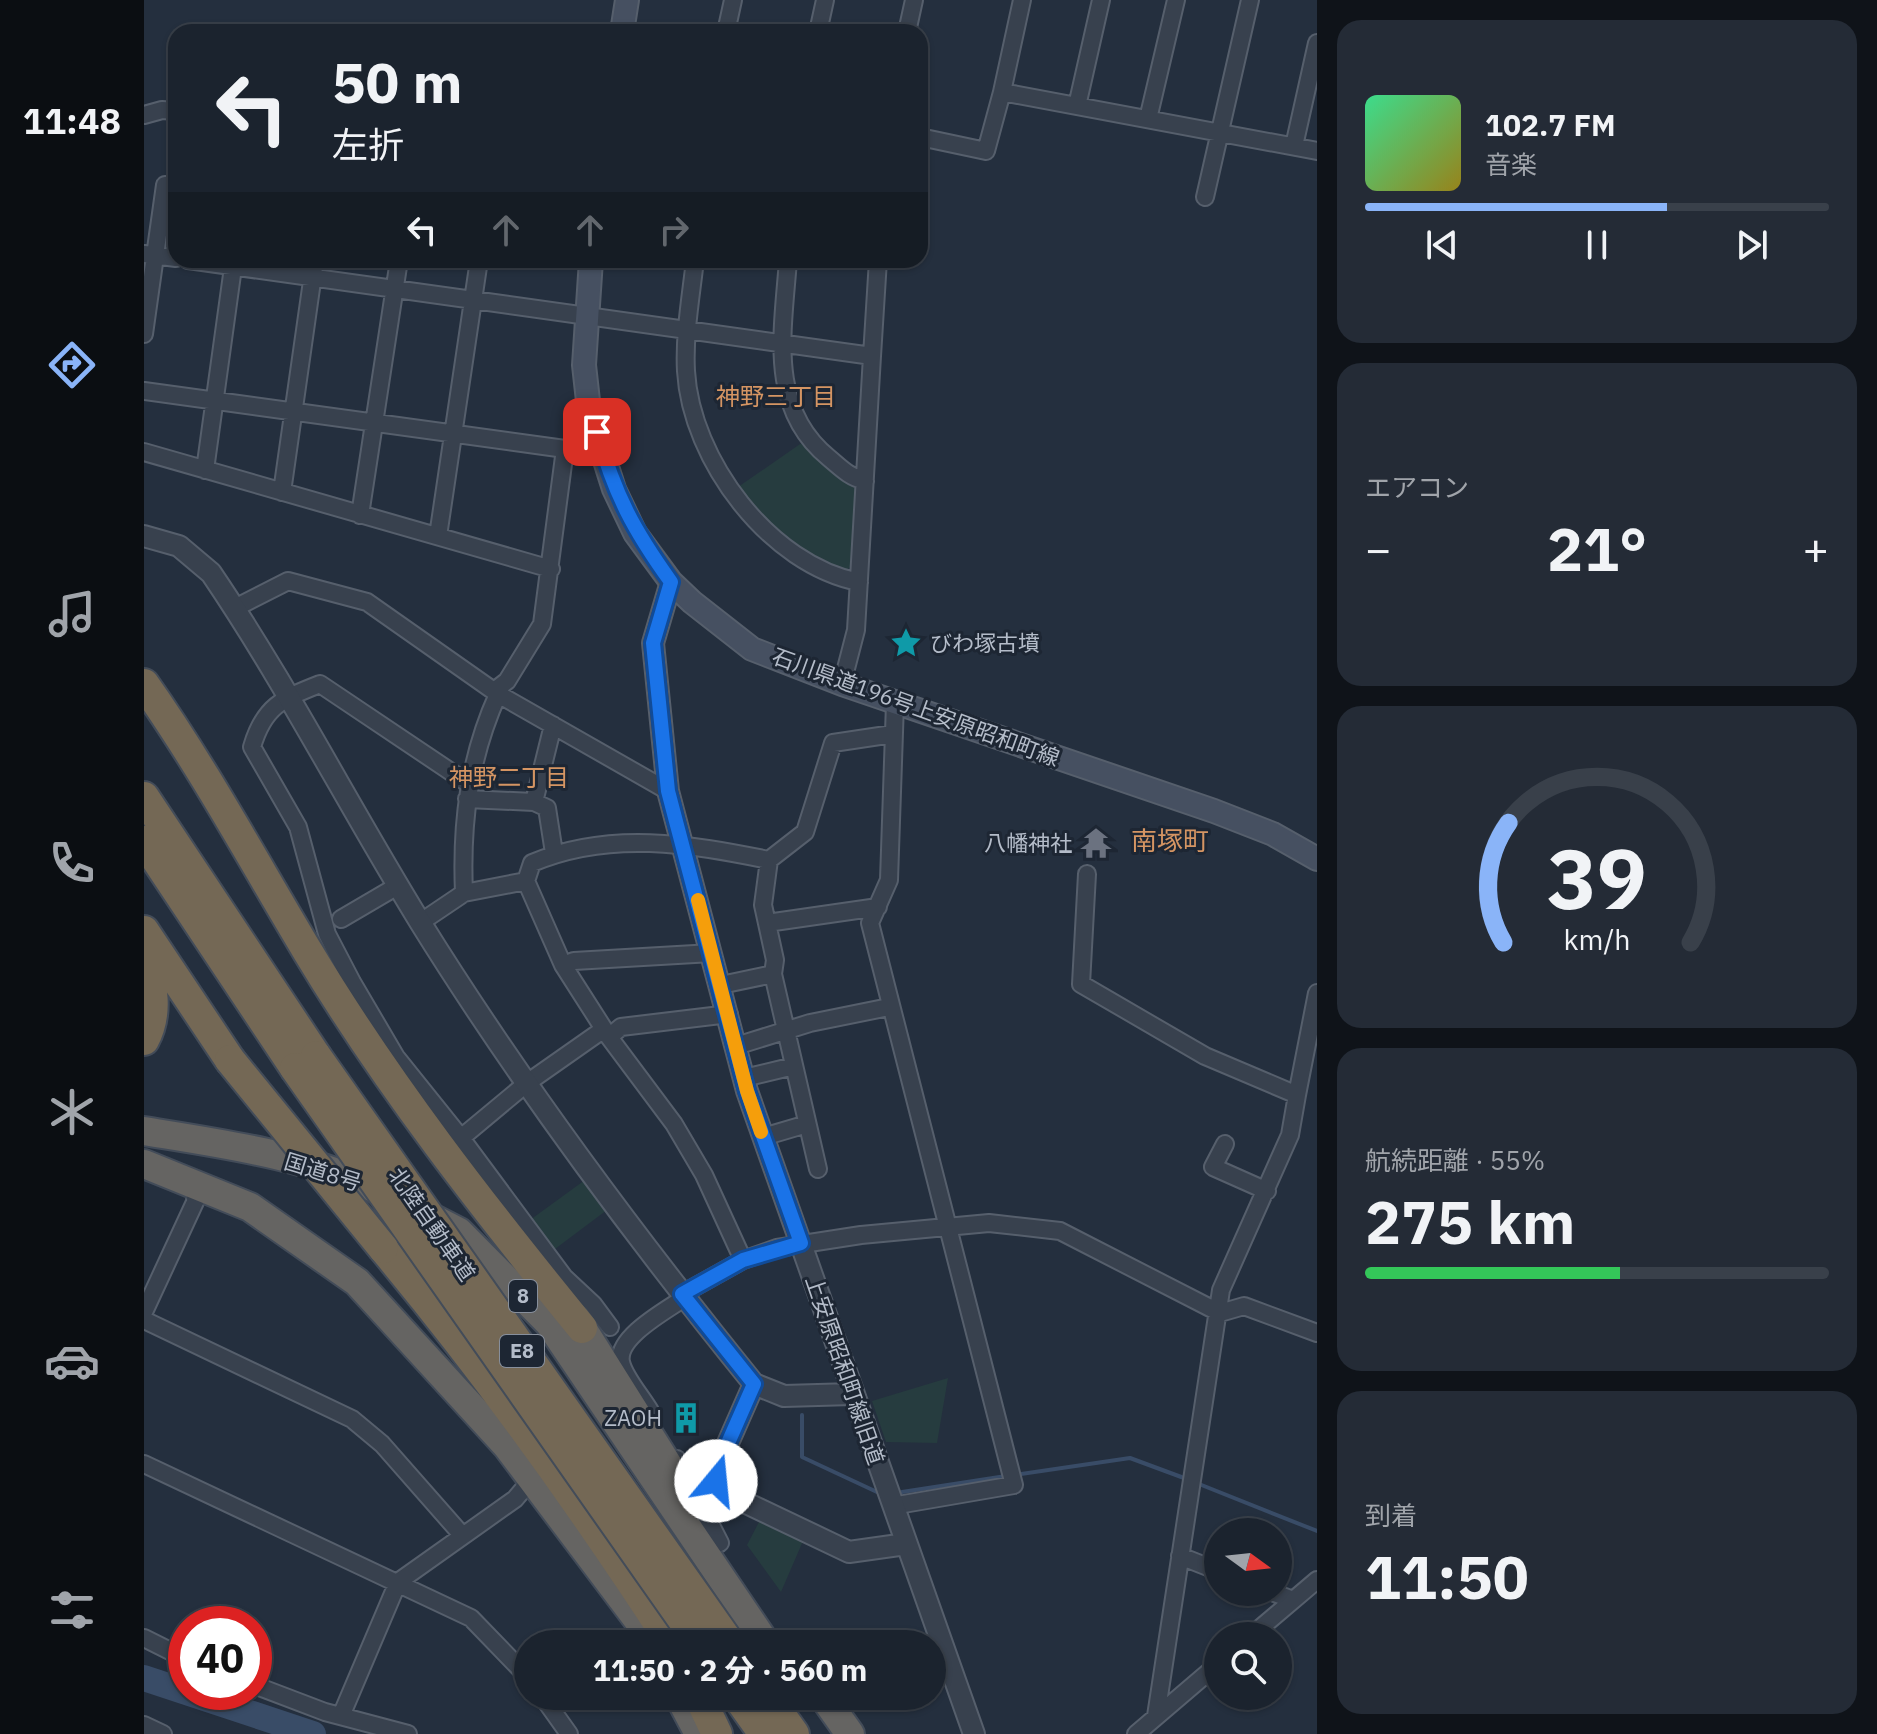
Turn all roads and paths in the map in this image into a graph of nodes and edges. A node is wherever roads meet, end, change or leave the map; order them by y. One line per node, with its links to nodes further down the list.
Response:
1 (627, 0): 9 (main road)
2 (733, 0): 10 (street)
3 (825, 0): 11 (street)
4 (914, 0): 12 (street)
5 (1022, 0): 14 (street)
6 (1101, 0): 15 (street)
7 (1176, 0): 18 (street)
8 (1250, 0): 19 (street)
9 (623, 24)
10 (728, 24)
11 (820, 24)
12 (909, 24)
13 (1317, 43): 21 (street)
14 (1002, 92): 15 (street); 20 (street)
15 (1077, 106): 18 (street)
16 (168, 110): 17 (street)
17 (144, 115)
18 (1148, 119): 19 (street)
19 (1220, 132): 21 (street); 24 (street)
20 (928, 139)
21 (1294, 146): 22 (street)
22 (1317, 151)
23 (165, 185): 25 (street)
24 (1205, 197)
25 (150, 255): 40 (street)
26 (233, 268): 44 (street)
27 (260, 268): 35 (street)
28 (314, 268): 35 (street)
29 (398, 268): 36 (street)
30 (478, 268): 37 (street)
31 (590, 268): 38 (main road, 石川県道196号上安原昭和町線)
32 (694, 268): 39 (street)
33 (787, 268): 41 (street)
34 (878, 268): 42 (street)
35 (312, 278): 36 (street); 45 (street)
36 (395, 290): 37 (street); 46 (street)
37 (473, 301): 38 (street); 48 (street)
38 (585, 317): 39 (street); 47 (main road, 石川県道196号上安原昭和町線)
39 (689, 328): 41 (street); 59 (street)
40 (144, 334)
41 (782, 343): 42 (street); 52 (street)
42 (872, 356): 52 (street)
43 (144, 391): 44 (street)
44 (216, 401): 45 (street); 51 (street)
45 (293, 412): 46 (street); 53 (street)
46 (373, 422): 48 (street); 54 (street)
47 (597, 432): 49 (street); 58 (main road, 石川県道196号上安原昭和町線)
48 (455, 434): 49 (street); 56 (street)
49 (565, 449): 57 (street)
50 (144, 452): 51 (street)
51 (205, 470): 53 (street)
52 (865, 481): 59 (street)
53 (282, 492): 54 (street)
54 (360, 515): 56 (street)
55 (144, 536): 60 (street)
56 (438, 536): 57 (street)
57 (551, 569): 63 (street)
58 (671, 582): 62 (main road, 石川県道196号上安原昭和町線); 69 (street, 上安原昭和町線旧道)
59 (859, 582): 62 (street)
60 (235, 608): 63 (street); 64 (street)
61 (144, 684): 121 (highway)
62 (842, 684): 65 (main road, 石川県道196号上安原昭和町線)
63 (496, 692): 66 (street); 68 (street)
64 (287, 697): 68 (street); 79 (street); 106 (street)
65 (895, 703): 67 (street); 75 (main road, 石川県道196号上安原昭和町線)
66 (553, 725): 69 (street); 71 (street)
67 (893, 734): 76 (street); 81 (street)
68 (468, 791): 71 (street); 80 (street)
69 (668, 791): 73 (street, 上安原昭和町線旧道)
70 (144, 797): 98 (highway, 北陸自動車道 / E8)
71 (534, 802): 74 (street)
72 (144, 841): 98 (highway, 北陸自動車道 / E8)
73 (682, 842): 74 (street); 76 (street); 86 (street, 上安原昭和町線旧道)
74 (554, 853): 78 (street)
75 (1317, 859)
76 (769, 860): 84 (street)
77 (1087, 874): 102 (street)
78 (526, 881): 80 (street); 88 (street)
79 (399, 885): 82 (street); 83 (street)
80 (464, 893): 83 (street)
81 (878, 907): 84 (street); 92 (street)
82 (341, 919)
83 (421, 922): 101 (street)
84 (767, 923): 89 (street)
85 (144, 931): 114 (highway, bridge)
86 (712, 953): 88 (street); 90 (street, 上安原昭和町線旧道)
87 (144, 958): 96 (highway)
88 (563, 965): 94 (street)
89 (773, 974): 90 (street); 95 (street)
90 (721, 985): 93 (street, 上安原昭和町線旧道)
91 (1317, 993): 102 (street)
92 (889, 1007): 95 (street); 112 (street)
93 (729, 1014): 94 (street); 97 (street, 上安原昭和町線旧道)
94 (606, 1033): 101 (street); 115 (street)
95 (786, 1033): 97 (street); 99 (street)
96 (144, 1040)
97 (736, 1046): 100 (street, 上安原昭和町線旧道)
98 (306, 1062): 141 (highway, 北陸自動車道 / E8, bridge); 142 (highway, 北陸自動車道 / E8, bridge)
99 (794, 1066): 100 (street); 103 (street)
100 (744, 1078): 105 (street, 上安原昭和町線旧道)
101 (527, 1083): 106 (street); 116 (street)
102 (1297, 1095): 111 (street)
103 (807, 1124): 105 (street); 109 (street)
104 (144, 1131): 120 (highway, 国道8号 / 8)
105 (763, 1137): 113 (street, 上安原昭和町線旧道)
106 (461, 1138): 121 (street)
107 (1225, 1144): 111 (street)
108 (144, 1164): 110 (highway)
109 (818, 1169)
110 (196, 1183): 117 (street); 125 (highway)
111 (1267, 1191): 118 (street)
112 (945, 1227): 113 (street); 118 (street); 129 (street)
113 (801, 1243): 115 (street); 124 (street, 上安原昭和町線旧道)
114 (383, 1248): 125 (highway); 140 (highway)
115 (743, 1260): 116 (street)
116 (682, 1295): 121 (street); 123 (street); 131 (street)
117 (144, 1312)
118 (1220, 1313): 122 (street); 133 (street)
119 (144, 1320): 130 (street)
120 (549, 1323): 127 (highway); 143 (highway, 国道8号 / 8)
121 (596, 1327): 127 (highway)
122 (1317, 1333)
123 (754, 1384): 124 (street); 132 (street)
124 (852, 1394): 129 (street, 上安原昭和町線旧道)
125 (507, 1446): 128 (highway)
126 (144, 1464): 136 (street)
127 (666, 1464): 131 (highway)
128 (532, 1479): 130 (street); 139 (highway)
129 (892, 1506): 132 (street, 上安原昭和町線旧道)
130 (462, 1535): 136 (street)
131 (720, 1543): 144 (highway)
132 (906, 1544): 170 (street, 上安原昭和町線旧道)
133 (1180, 1556): 134 (street); 159 (street)
134 (1204, 1565)
135 (1317, 1580): 137 (street)
136 (398, 1582): 147 (street); 158 (street)
137 (1293, 1600): 138 (street)
138 (1267, 1622)
139 (648, 1630)
140 (649, 1630)
141 (691, 1630)
142 (720, 1630)
143 (757, 1630)
144 (777, 1630)
145 (144, 1638): 146 (street)
146 (168, 1650)
147 (514, 1663)
148 (1204, 1676): 159 (street)
149 (272, 1691): 158 (street)
150 (552, 1710): 164 (street)
151 (686, 1710): 165 (highway)
152 (707, 1710): 166 (highway)
153 (713, 1710): 167 (highway)
154 (747, 1710): 168 (highway)
155 (777, 1710): 169 (highway)
156 (816, 1710): 161 (highway)
157 (830, 1710): 161 (highway)
158 (341, 1716): 163 (street)
159 (1156, 1716): 171 (street)
160 (144, 1725): 162 (street)
161 (840, 1732)
162 (163, 1734)
163 (408, 1734)
164 (569, 1734)
165 (699, 1734)
166 (717, 1734)
167 (734, 1734)
168 (764, 1734)
169 (794, 1734)
170 (974, 1734)
171 (1136, 1734)

